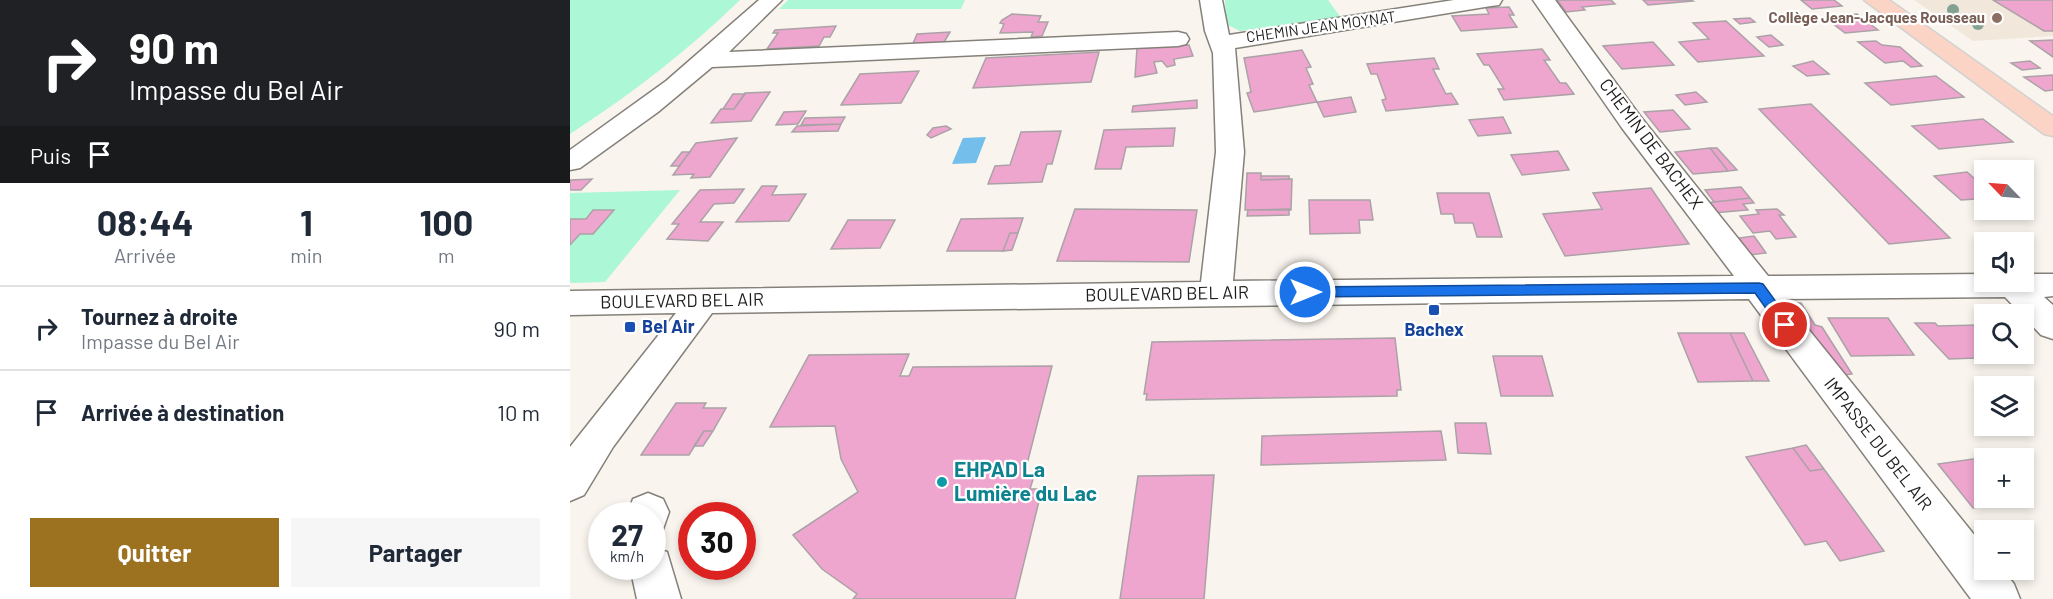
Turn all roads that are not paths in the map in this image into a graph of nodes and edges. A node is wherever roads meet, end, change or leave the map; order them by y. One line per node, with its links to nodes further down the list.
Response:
1 (771, 0): 9 (street)
2 (1212, 0): 8 (street, CHEMIN JEAN MOYNAT)
3 (1491, 0): 8 (street, CHEMIN JEAN MOYNAT)
4 (1544, 0): 16 (street, CHEMIN DE BACHEX)
5 (1875, 0): 11 (main road)
6 (1889, 0): 10 (main road)
7 (1178, 39): 9 (street)
8 (1223, 43): 18 (street, CHEMIN JEAN MOYNAT)
9 (709, 60): 12 (street)
10 (2053, 115)
11 (2053, 128)
12 (570, 162)
13 (2034, 285): 14 (street, BOULEVARD BEL AIR)
14 (2053, 285)
15 (1974, 286): 16 (street, BOULEVARD BEL AIR)
16 (1759, 288): 18 (street, BOULEVARD BEL AIR); 25 (street, IMPASSE DU BEL AIR)
17 (2020, 292): 21 (street)
18 (1216, 293): 19 (street, BOULEVARD BEL AIR)
19 (702, 302): 20 (street, BOULEVARD BEL AIR); 22 (street)
20 (570, 303)
21 (2053, 326)
22 (570, 483)
23 (655, 580): 24 (street)
24 (659, 599)
25 (1998, 599)

